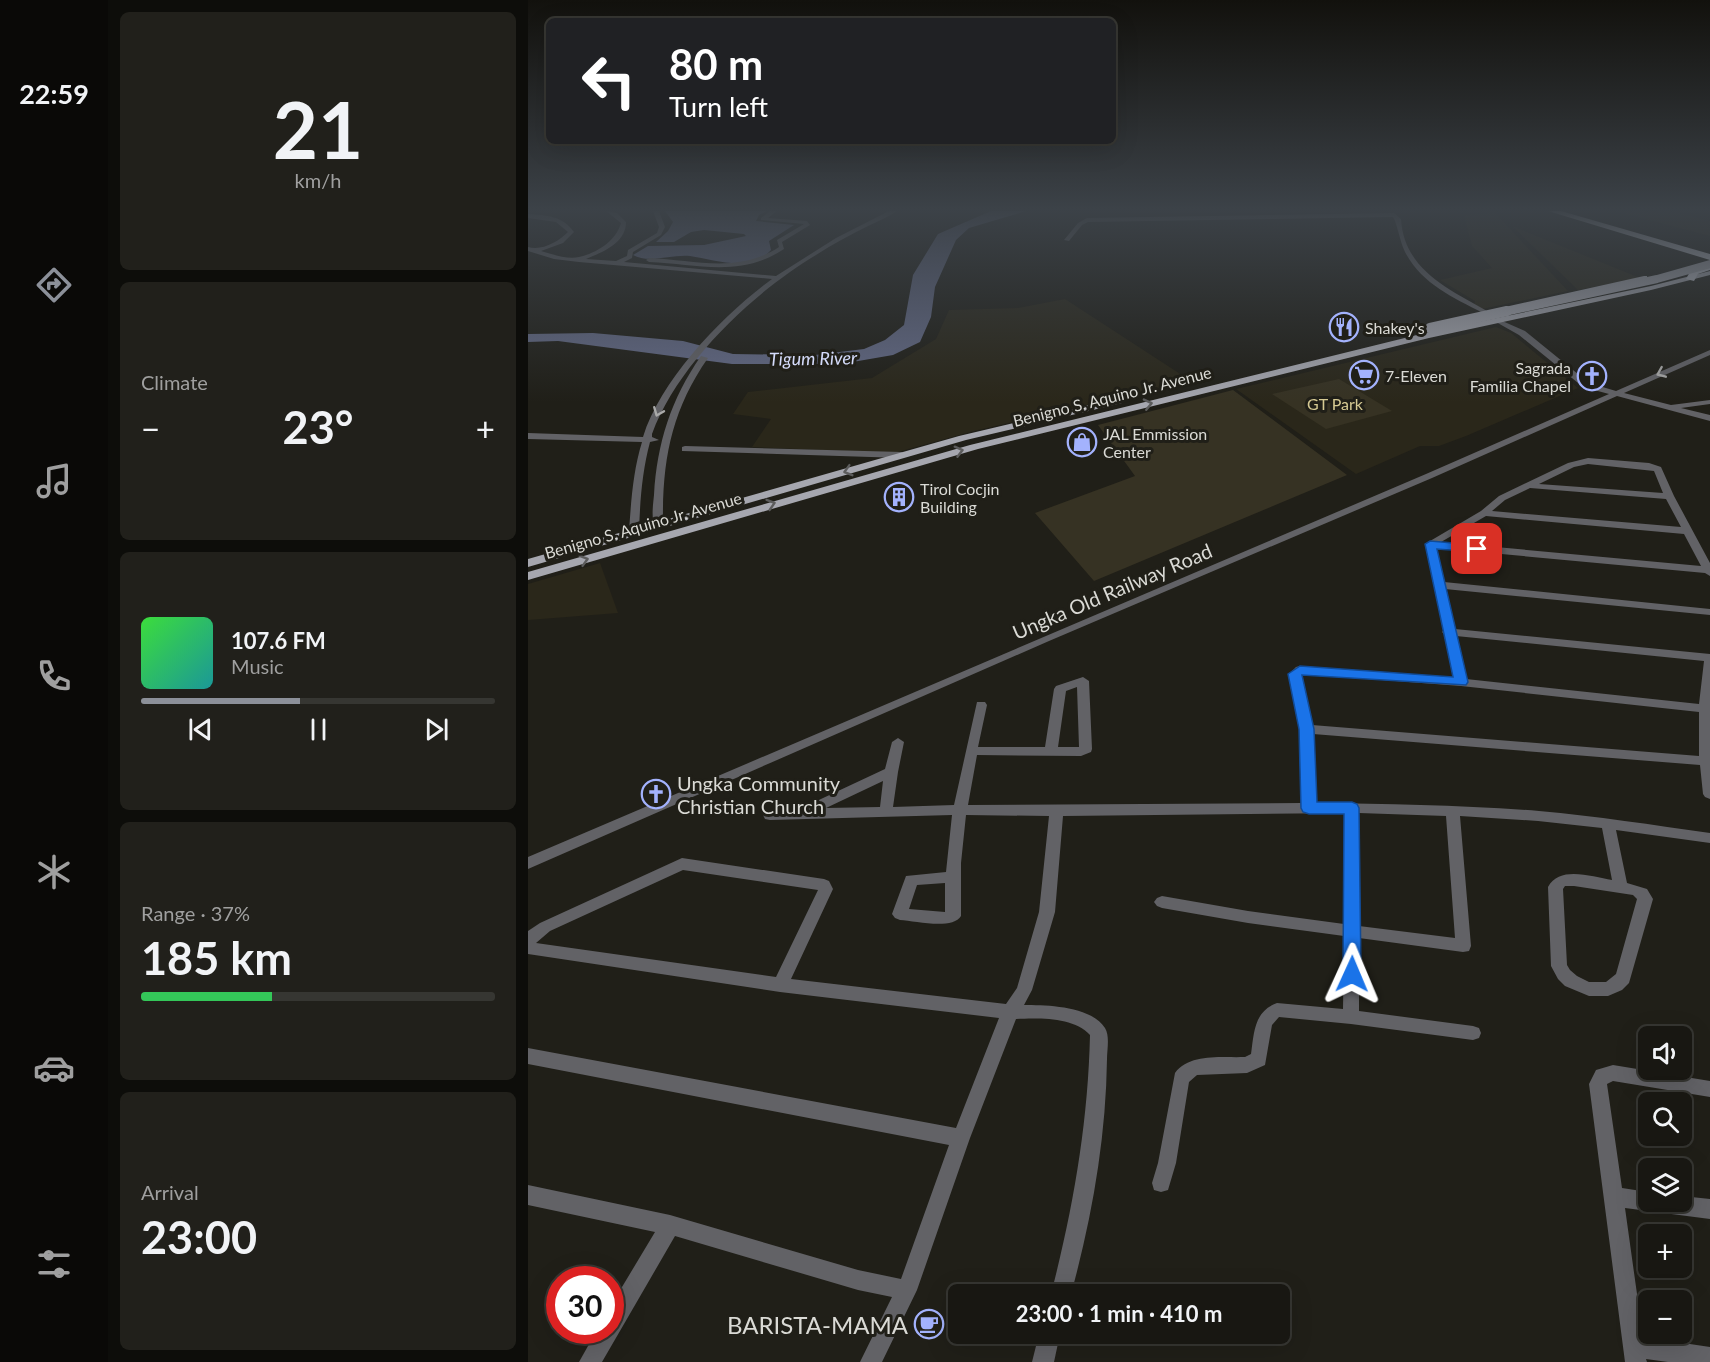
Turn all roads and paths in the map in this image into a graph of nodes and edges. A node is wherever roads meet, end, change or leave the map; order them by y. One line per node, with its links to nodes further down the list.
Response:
1 (736, 275): 8 (street)
2 (781, 275): 8 (street)
3 (793, 275): 9 (street)
4 (1425, 275): 13 (street)
5 (1660, 275): 18 (main road, bridge)
6 (1664, 275): 11 (main road, Benigno S. Aquino Jr. Avenue)
7 (1693, 275): 10 (highway)
8 (776, 278): 9 (street); 14 (street)
9 (786, 279): 15 (street)
10 (1691, 279): 12 (main road, Benigno S. Aquino Jr. Avenue)
11 (1599, 288): 12 (main road); 13 (main road, Benigno S. Aquino Jr. Avenue)
12 (1618, 295): 16 (main road, Benigno S. Aquino Jr. Avenue)
13 (1485, 312): 17 (main road, Benigno S. Aquino Jr. Avenue)
14 (731, 317): 15 (street); 19 (street)
15 (741, 318): 19 (street)
16 (1498, 321): 18 (main road, Benigno S. Aquino Jr. Avenue); 24 (street)
17 (1417, 330): 18 (main road); 21 (main road, Benigno S. Aquino Jr. Avenue)
18 (1432, 332): 22 (main road, Benigno S. Aquino Jr. Avenue)
19 (711, 343): 23 (street)
20 (1710, 352): 24 (street, Ungka Old Railway Road, one-way to 24)
21 (1291, 359): 22 (main road); 32 (main road, Benigno S. Aquino Jr. Avenue)
22 (1302, 366): 34 (main road, Benigno S. Aquino Jr. Avenue, one-way to 22)
23 (692, 367): 29 (street, one-way to 29); 30 (street)
24 (1612, 394): 26 (street); 68 (street, Ungka Old Railway Road)
25 (1710, 402): 26 (street)
26 (1666, 407): 27 (street)
27 (1710, 418)
28 (528, 436): 29 (street)
29 (647, 439): 30 (street); 39 (street)
30 (665, 440): 37 (street)
31 (685, 449): 32 (street)
32 (902, 455): 34 (main road, Benigno S. Aquino Jr. Avenue, one-way to 34)
33 (1530, 486): 35 (street); 35 (street); 36 (street)
34 (808, 487): 37 (main road, Benigno S. Aquino Jr. Avenue); 43 (main road, Benigno S. Aquino Jr. Avenue, one-way to 34)
35 (1669, 496): 38 (street)
36 (1484, 513): 38 (street); 40 (street)
37 (658, 525): 39 (main road, Benigno S. Aquino Jr. Avenue)
38 (1688, 531): 42 (street)
39 (634, 532): 41 (main road, Benigno S. Aquino Jr. Avenue)
40 (1430, 544): 42 (street); 44 (street)
41 (528, 563)
42 (1709, 571)
43 (528, 576)
44 (1440, 585): 45 (street); 46 (street)
45 (1710, 612)
46 (1448, 632): 47 (street); 48 (street)
47 (1710, 659): 50 (street)
48 (1461, 682): 50 (street); 51 (street)
49 (981, 705): 53 (street)
50 (1704, 710): 55 (street)
51 (1306, 729): 55 (street); 58 (street)
52 (898, 742): 56 (street)
53 (972, 751): 54 (street); 60 (street)
54 (1051, 751): 54 (street)
55 (1705, 761): 57 (street)
56 (891, 772): 61 (street); 63 (street)
57 (1710, 794)
58 (1309, 808): 59 (street); 62 (street)
59 (1352, 808): 64 (street); 72 (street)
60 (960, 810): 61 (street); 62 (street); 69 (street)
61 (886, 811): 63 (street)
62 (1056, 811): 76 (street)
63 (808, 812): 65 (street)
64 (1453, 812): 66 (street); 72 (street)
65 (770, 814)
66 (1608, 823): 67 (street); 70 (street)
67 (1710, 838)
68 (528, 863)
69 (951, 877)
70 (1621, 888): 70 (street)
71 (1162, 902): 72 (street)
72 (1353, 930): 77 (street)
73 (528, 940): 75 (street)
74 (528, 948): 75 (street)
75 (780, 985): 76 (street)
76 (1010, 1012): 81 (street); 89 (street)
77 (1352, 1017): 78 (street); 82 (street)
78 (1473, 1033)
79 (528, 1056): 81 (street)
80 (1710, 1089): 84 (street)
81 (961, 1138): 90 (street)
82 (1161, 1183)
83 (528, 1195): 88 (street)
84 (1612, 1197): 85 (street); 94 (street)
85 (1638, 1201)
86 (1692, 1207): 87 (street)
87 (1710, 1209)
88 (670, 1224): 90 (street); 91 (street)
89 (1064, 1284)
90 (907, 1290): 97 (street)
91 (624, 1304)
92 (601, 1344): 96 (street)
93 (1048, 1344): 98 (street)
94 (1635, 1354): 95 (street)
95 (1710, 1358)
96 (590, 1362)
97 (871, 1362)
98 (1043, 1362)

